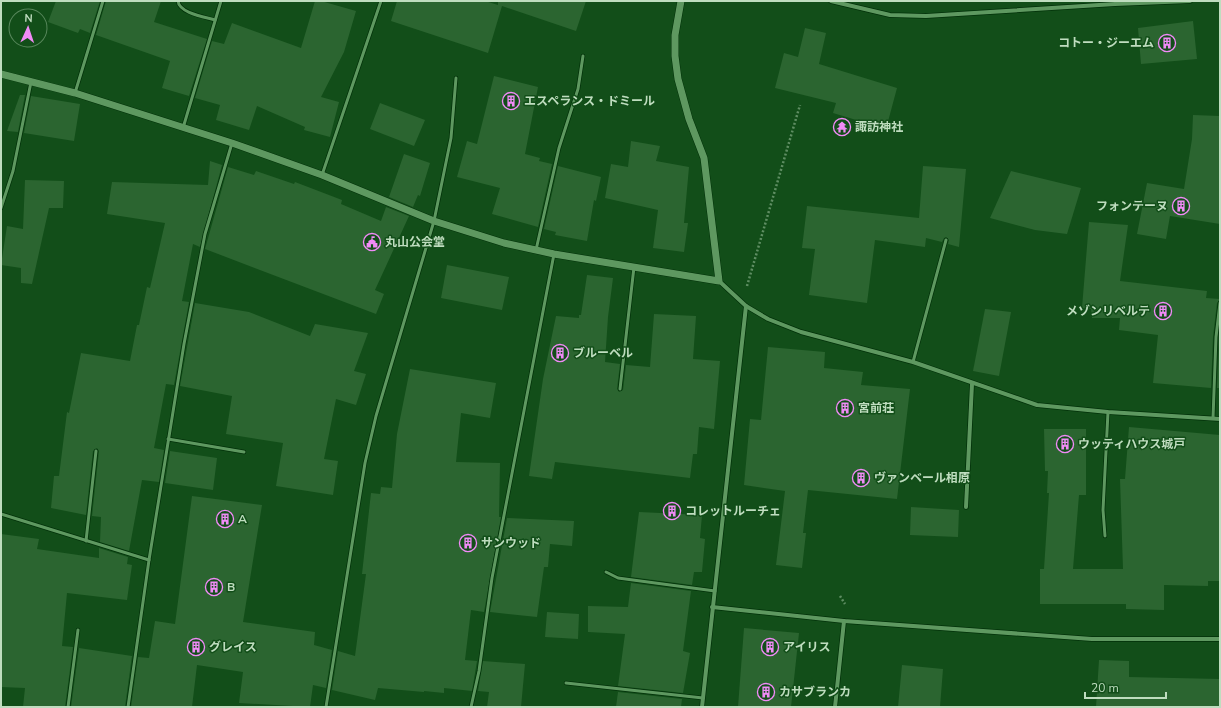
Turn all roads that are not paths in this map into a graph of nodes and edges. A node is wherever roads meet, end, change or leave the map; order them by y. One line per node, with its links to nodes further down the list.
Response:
1 (103, 1): 13 (lane)
2 (178, 1): 8 (lane)
3 (221, 1): 8 (lane)
4 (381, 1): 16 (lane)
5 (681, 1): 23 (street)
6 (831, 1): 7 (street)
7 (1190, 1)
8 (215, 20): 14 (lane)
9 (583, 56): 20 (lane)
10 (1, 74): 12 (street)
11 (456, 78): 18 (lane)
12 (31, 82): 13 (street); 17 (lane)
13 (75, 93): 14 (street)
14 (183, 128): 15 (street)
15 (232, 143): 16 (street); 32 (lane)
16 (322, 175): 18 (street)
17 (1, 208)
18 (434, 221): 20 (street); 50 (lane)
19 (946, 240): 26 (lane)
20 (536, 250): 21 (street)
21 (554, 254): 22 (street); 51 (lane)
22 (634, 267): 23 (street); 28 (lane)
23 (719, 281): 25 (street)
24 (1220, 303): 30 (lane)
25 (746, 306): 26 (street); 41 (street)
26 (913, 362): 27 (street)
27 (972, 384): 29 (street); 35 (street)
28 (620, 389)
29 (1108, 412): 30 (street); 37 (lane)
30 (1213, 418): 31 (street)
31 (1220, 419)
32 (168, 440): 34 (lane); 39 (lane)
33 (96, 451): 38 (lane)
34 (244, 452)
35 (966, 507)
36 (1, 514): 38 (lane)
37 (1105, 536)
38 (86, 541): 39 (lane)
39 (149, 560): 49 (lane)
40 (606, 572): 41 (lane)
41 (715, 591): 42 (street)
42 (712, 607): 43 (street); 47 (street)
43 (844, 621): 45 (street); 53 (street)
44 (78, 630): 48 (lane)
45 (1220, 638)
46 (566, 683): 47 (lane)
47 (703, 698): 52 (street)
48 (68, 707)
49 (128, 707)
50 (326, 707)
51 (471, 707)
52 (702, 707)
53 (835, 707)

